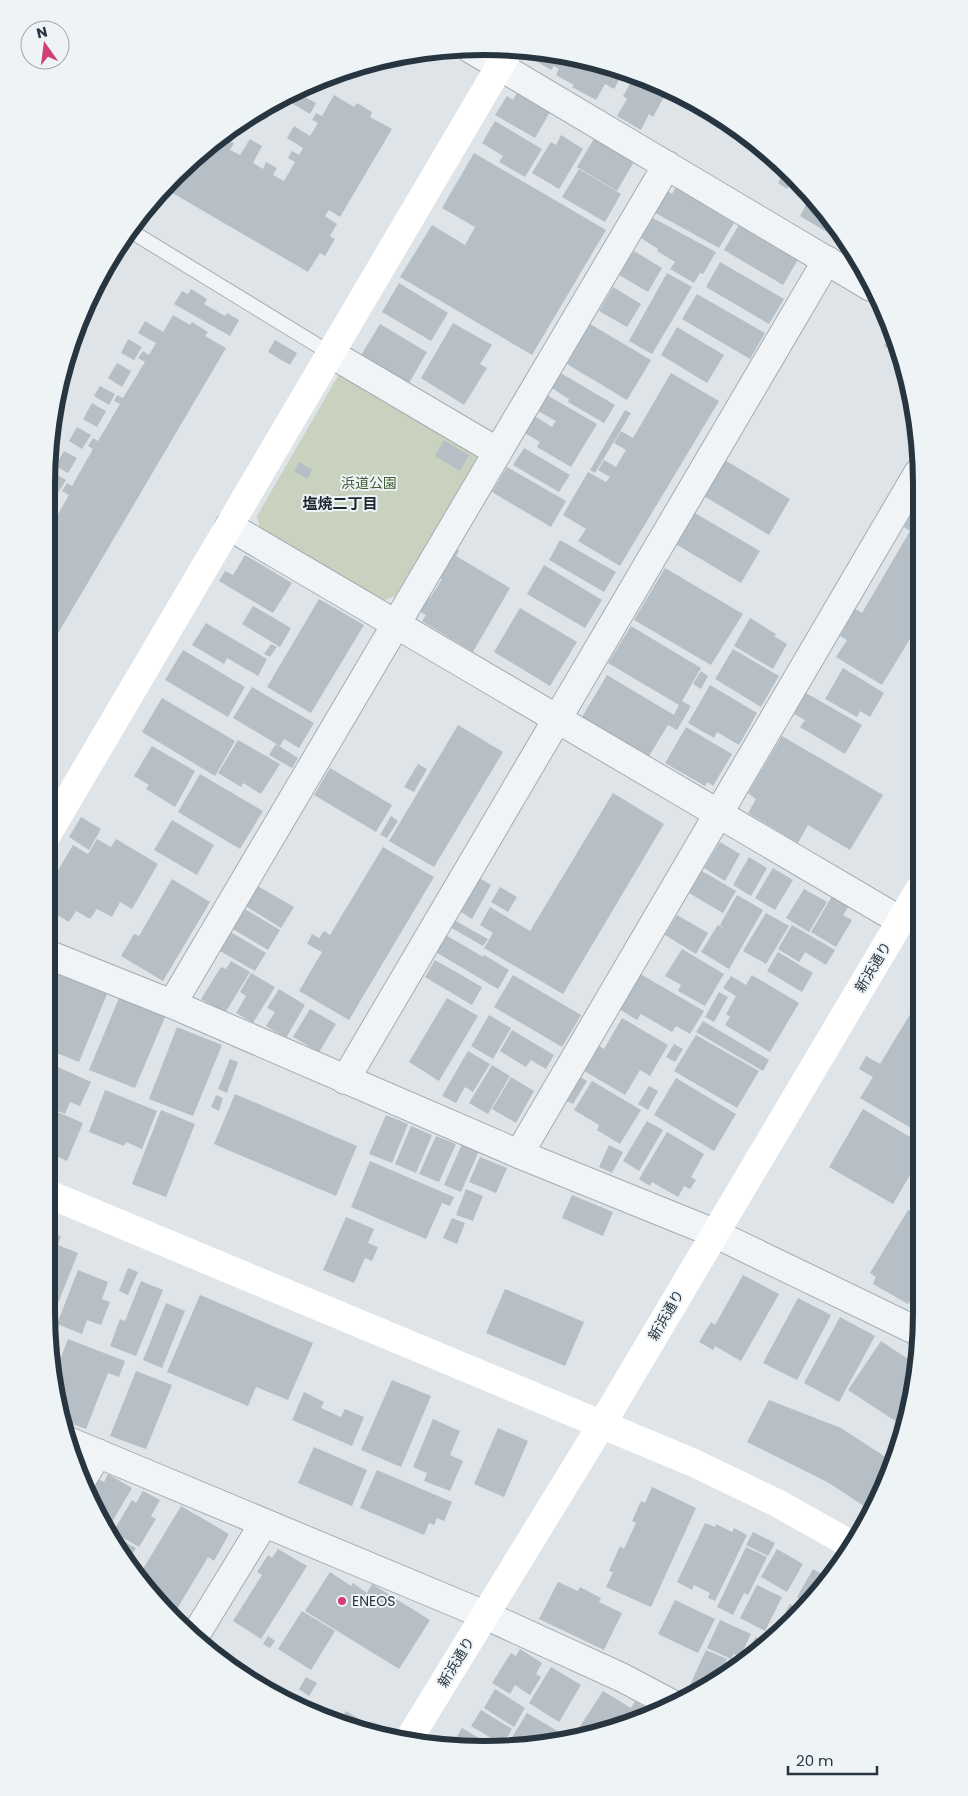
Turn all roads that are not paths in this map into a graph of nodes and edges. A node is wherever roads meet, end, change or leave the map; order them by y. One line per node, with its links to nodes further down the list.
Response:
1 (506, 57): 2 (street); 6 (street)
2 (667, 165): 4 (street); 7 (street)
3 (136, 234): 6 (lane)
4 (827, 260): 5 (street); 11 (street)
5 (862, 282)
6 (330, 353): 7 (street); 9 (street)
7 (498, 452): 10 (street)
8 (913, 483): 12 (street)
9 (229, 526): 10 (street); 13 (street)
10 (396, 623): 11 (street); 17 (street)
11 (558, 719): 12 (street); 18 (street)
12 (718, 813): 15 (street); 19 (street)
13 (55, 822)
14 (913, 900): 15 (street, 新浜通り)
15 (901, 921): 21 (street, 新浜通り)
16 (55, 957): 17 (street)
17 (172, 1004): 18 (street)
18 (345, 1080): 19 (street)
19 (519, 1154): 21 (street)
20 (55, 1196): 23 (street)
21 (714, 1233): 22 (street); 23 (street, 新浜通り)
22 (912, 1329)
23 (602, 1424): 28 (street); 29 (street, 新浜通り)
24 (76, 1444): 25 (street)
25 (98, 1453): 26 (street); 27 (street)
26 (87, 1472)
27 (264, 1524): 29 (street); 30 (street)
28 (846, 1542)
29 (485, 1614): 31 (street); 32 (street, 新浜通り)
30 (198, 1632)
31 (666, 1701)
32 (412, 1735)

